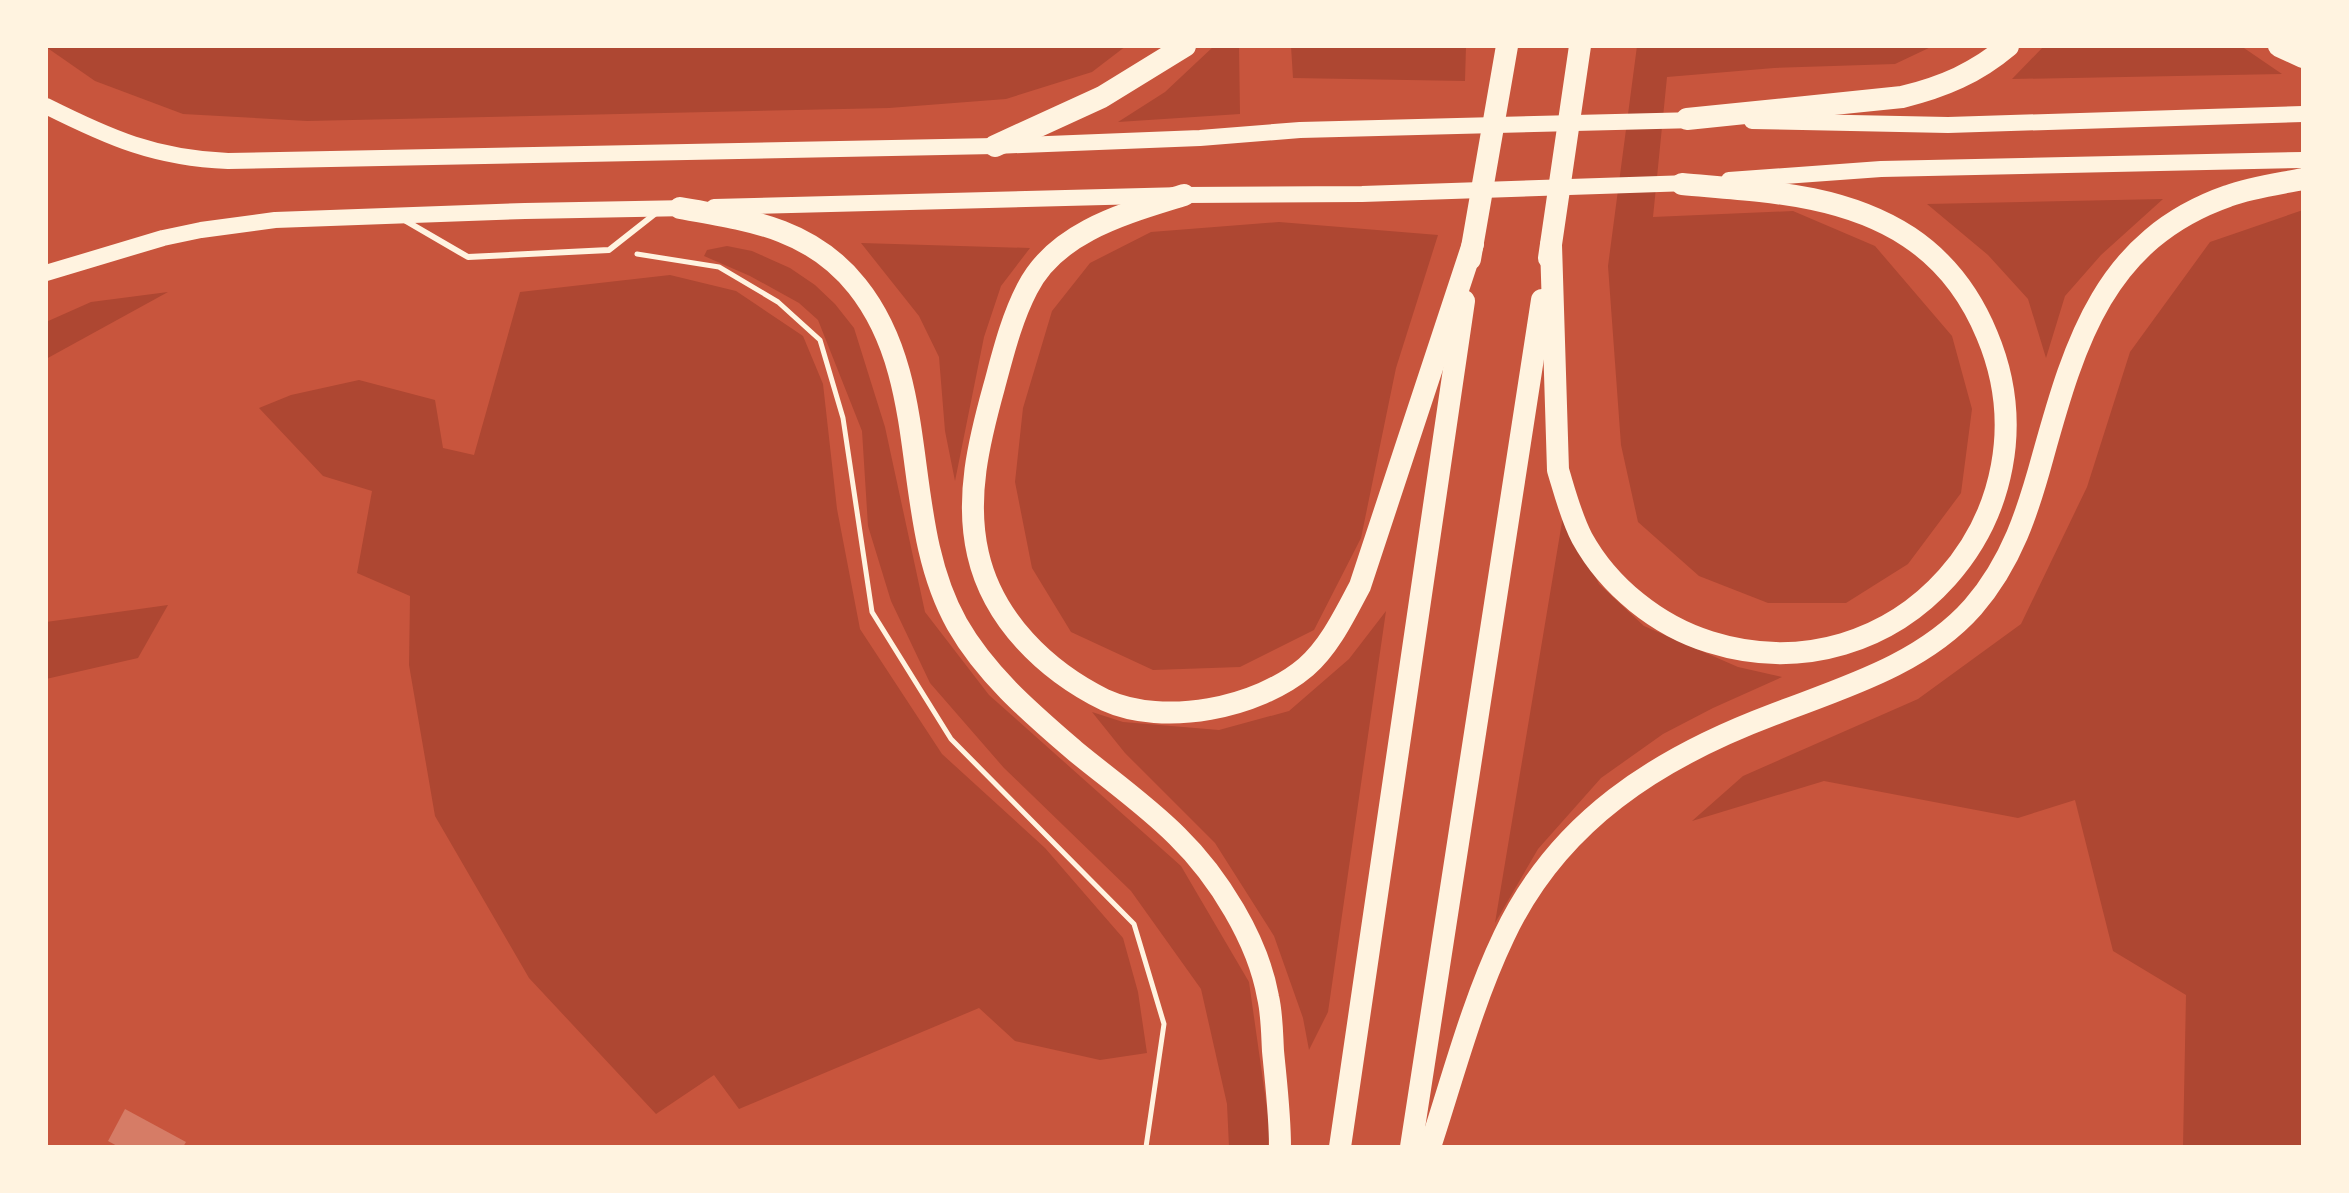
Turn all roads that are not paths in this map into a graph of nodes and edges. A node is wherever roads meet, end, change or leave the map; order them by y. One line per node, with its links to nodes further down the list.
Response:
1 (1185, 46): 10 (highway)
2 (1507, 46): 17 (highway)
3 (2008, 46): 9 (highway)
4 (2279, 46): 6 (highway)
5 (1580, 53): 18 (highway)
6 (2303, 57)
7 (46, 106): 10 (main road)
8 (2303, 114): 9 (main road)
9 (1687, 119): 10 (main road)
10 (995, 146)
11 (2303, 160): 13 (main road)
12 (2303, 179): 23 (highway)
13 (1682, 184): 14 (main road); 18 (highway)
14 (1184, 195): 15 (main road); 17 (highway)
15 (671, 208): 16 (main road); 16 (lane); 20 (highway)
16 (396, 215): 19 (main road)
17 (1473, 244): 21 (highway)
18 (1551, 245): 22 (highway)
19 (46, 273)
20 (1280, 1147)
21 (1340, 1147)
22 (1411, 1147)
23 (1430, 1147)

